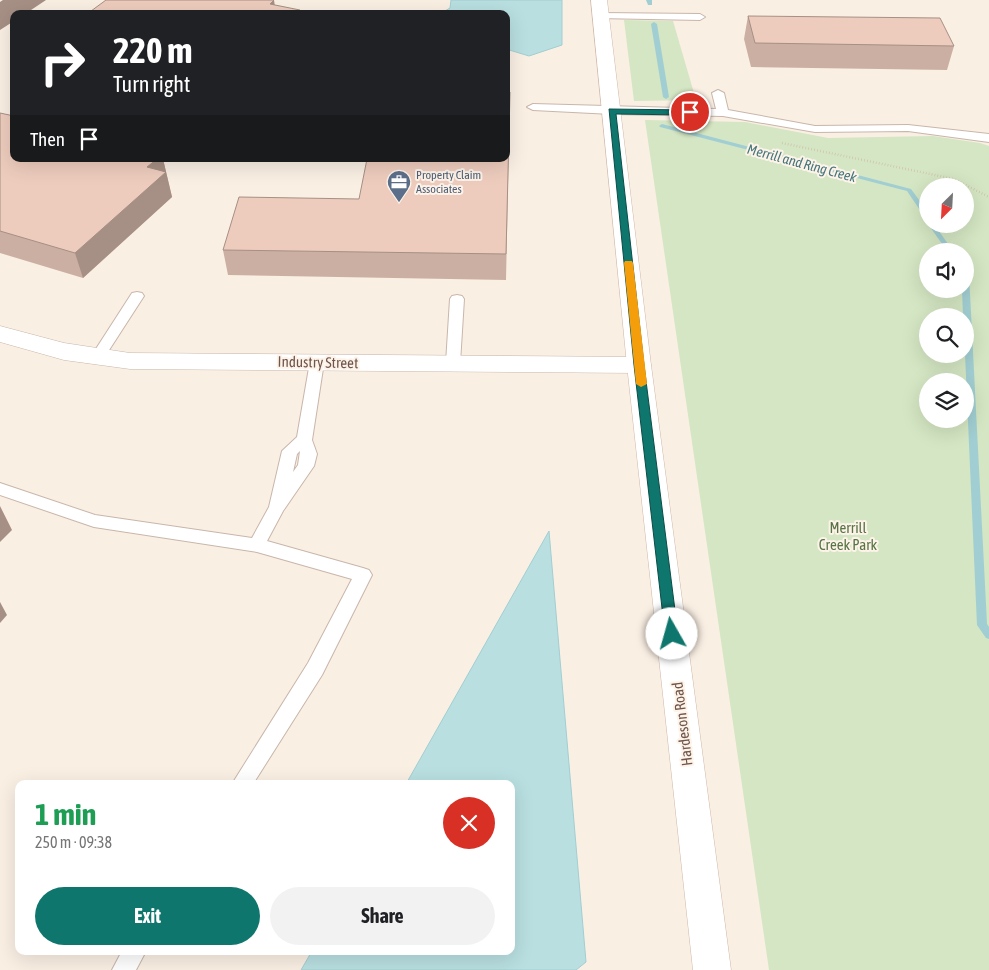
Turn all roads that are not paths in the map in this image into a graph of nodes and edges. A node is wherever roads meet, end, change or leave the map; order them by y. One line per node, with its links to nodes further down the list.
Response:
1 (600, 8): 2 (lane); 5 (street, Hardeson Road)
2 (700, 17)
3 (718, 93): 6 (lane)
4 (533, 107): 5 (lane)
5 (612, 111): 6 (lane); 14 (street, Hardeson Road)
6 (722, 113): 7 (lane)
7 (989, 138)
8 (137, 296): 11 (lane)
9 (457, 299): 13 (lane)
10 (0, 334): 11 (street, Industry Street)
11 (97, 358): 12 (street, Industry Street)
12 (317, 362): 13 (street, Industry Street); 16 (lane)
13 (453, 363): 14 (street, Industry Street)
14 (639, 365): 20 (street, Hardeson Road)
15 (0, 489): 16 (lane)
16 (257, 545): 17 (lane)
17 (245, 780)
18 (131, 955): 19 (lane)
19 (122, 970)
20 (712, 970)

